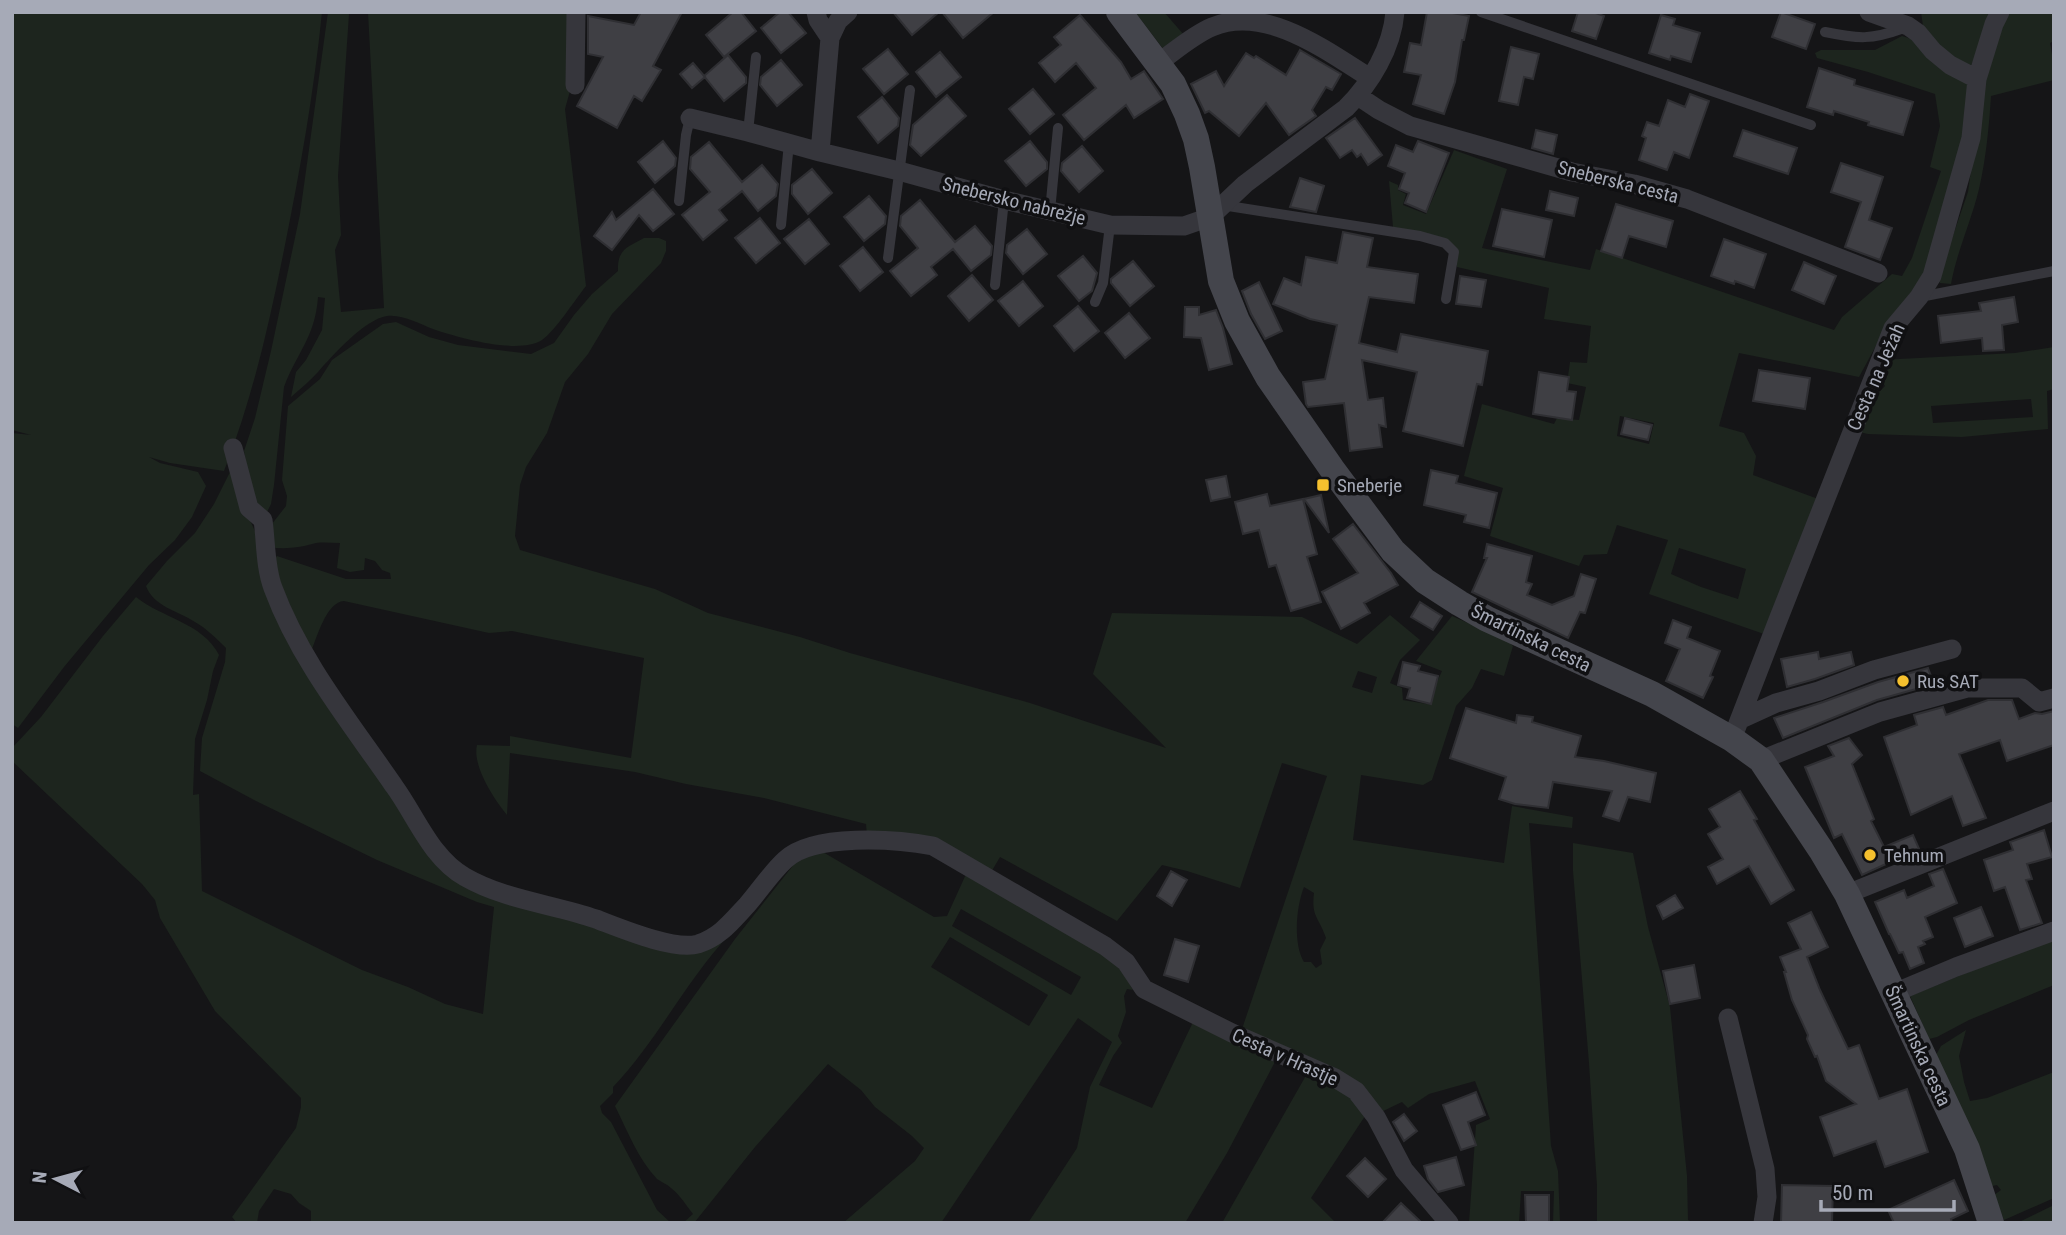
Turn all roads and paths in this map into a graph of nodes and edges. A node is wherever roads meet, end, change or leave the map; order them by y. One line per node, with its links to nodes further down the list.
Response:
1 (576, 12): 16 (street)
2 (816, 12): 11 (street)
3 (849, 12): 11 (street)
4 (1119, 12): 13 (main road, Šmartinska cesta)
5 (1395, 12): 14 (street)
6 (1481, 12): 20 (lane)
7 (1869, 12): 9 (street)
8 (2000, 12): 15 (street, Cesta na Ježah)
9 (1909, 19): 10 (lane); 15 (street)
10 (1825, 32)
11 (830, 38): 24 (street)
12 (756, 57): 22 (lane)
13 (1158, 63): 14 (street); 29 (main road, Šmartinska cesta)
14 (1370, 78): 18 (street)
15 (1976, 79): 36 (street, Cesta na Ježah)
16 (575, 85)
17 (910, 90): 25 (lane)
18 (1358, 96): 29 (street); 34 (street, Sneberska cesta)
19 (690, 118): 22 (street, Snebersko nabrežje); 27 (lane, Snebersko nabrežje)
20 (1811, 125)
21 (1058, 128): 28 (lane)
22 (748, 131): 23 (street, Snebersko nabrežje)
23 (789, 144): 24 (street, Snebersko nabrežje); 30 (lane)
24 (820, 152): 25 (street, Snebersko nabrežje)
25 (899, 171): 26 (street, Snebersko nabrežje); 32 (lane)
26 (1004, 200): 28 (street, Snebersko nabrežje); 35 (lane)
27 (679, 201)
28 (1050, 211): 31 (street, Snebersko nabrežje)
29 (1216, 211): 31 (street, Snebersko nabrežje); 37 (lane); 42 (main road, Šmartinska cesta)
30 (781, 225)
31 (1110, 225): 38 (lane)
32 (888, 258)
33 (2054, 271): 36 (lane)
34 (1878, 273)
35 (995, 285)
36 (1919, 297): 42 (street, Cesta na Ježah)
37 (1446, 299)
38 (1095, 302)
39 (233, 448): 49 (street, Cesta v Hrastje)
40 (1952, 649): 42 (street)
41 (2054, 698): 43 (street)
42 (1737, 729): 43 (main road, Šmartinska cesta)
43 (1761, 760): 45 (main road, Šmartinska cesta)
44 (2054, 811): 45 (street)
45 (1847, 894): 47 (main road, Šmartinska cesta)
46 (2054, 931): 47 (street)
47 (1894, 993): 51 (main road, Šmartinska cesta)
48 (1728, 1018): 50 (street)
49 (1449, 1223)
50 (1763, 1223)
51 (1991, 1223)

